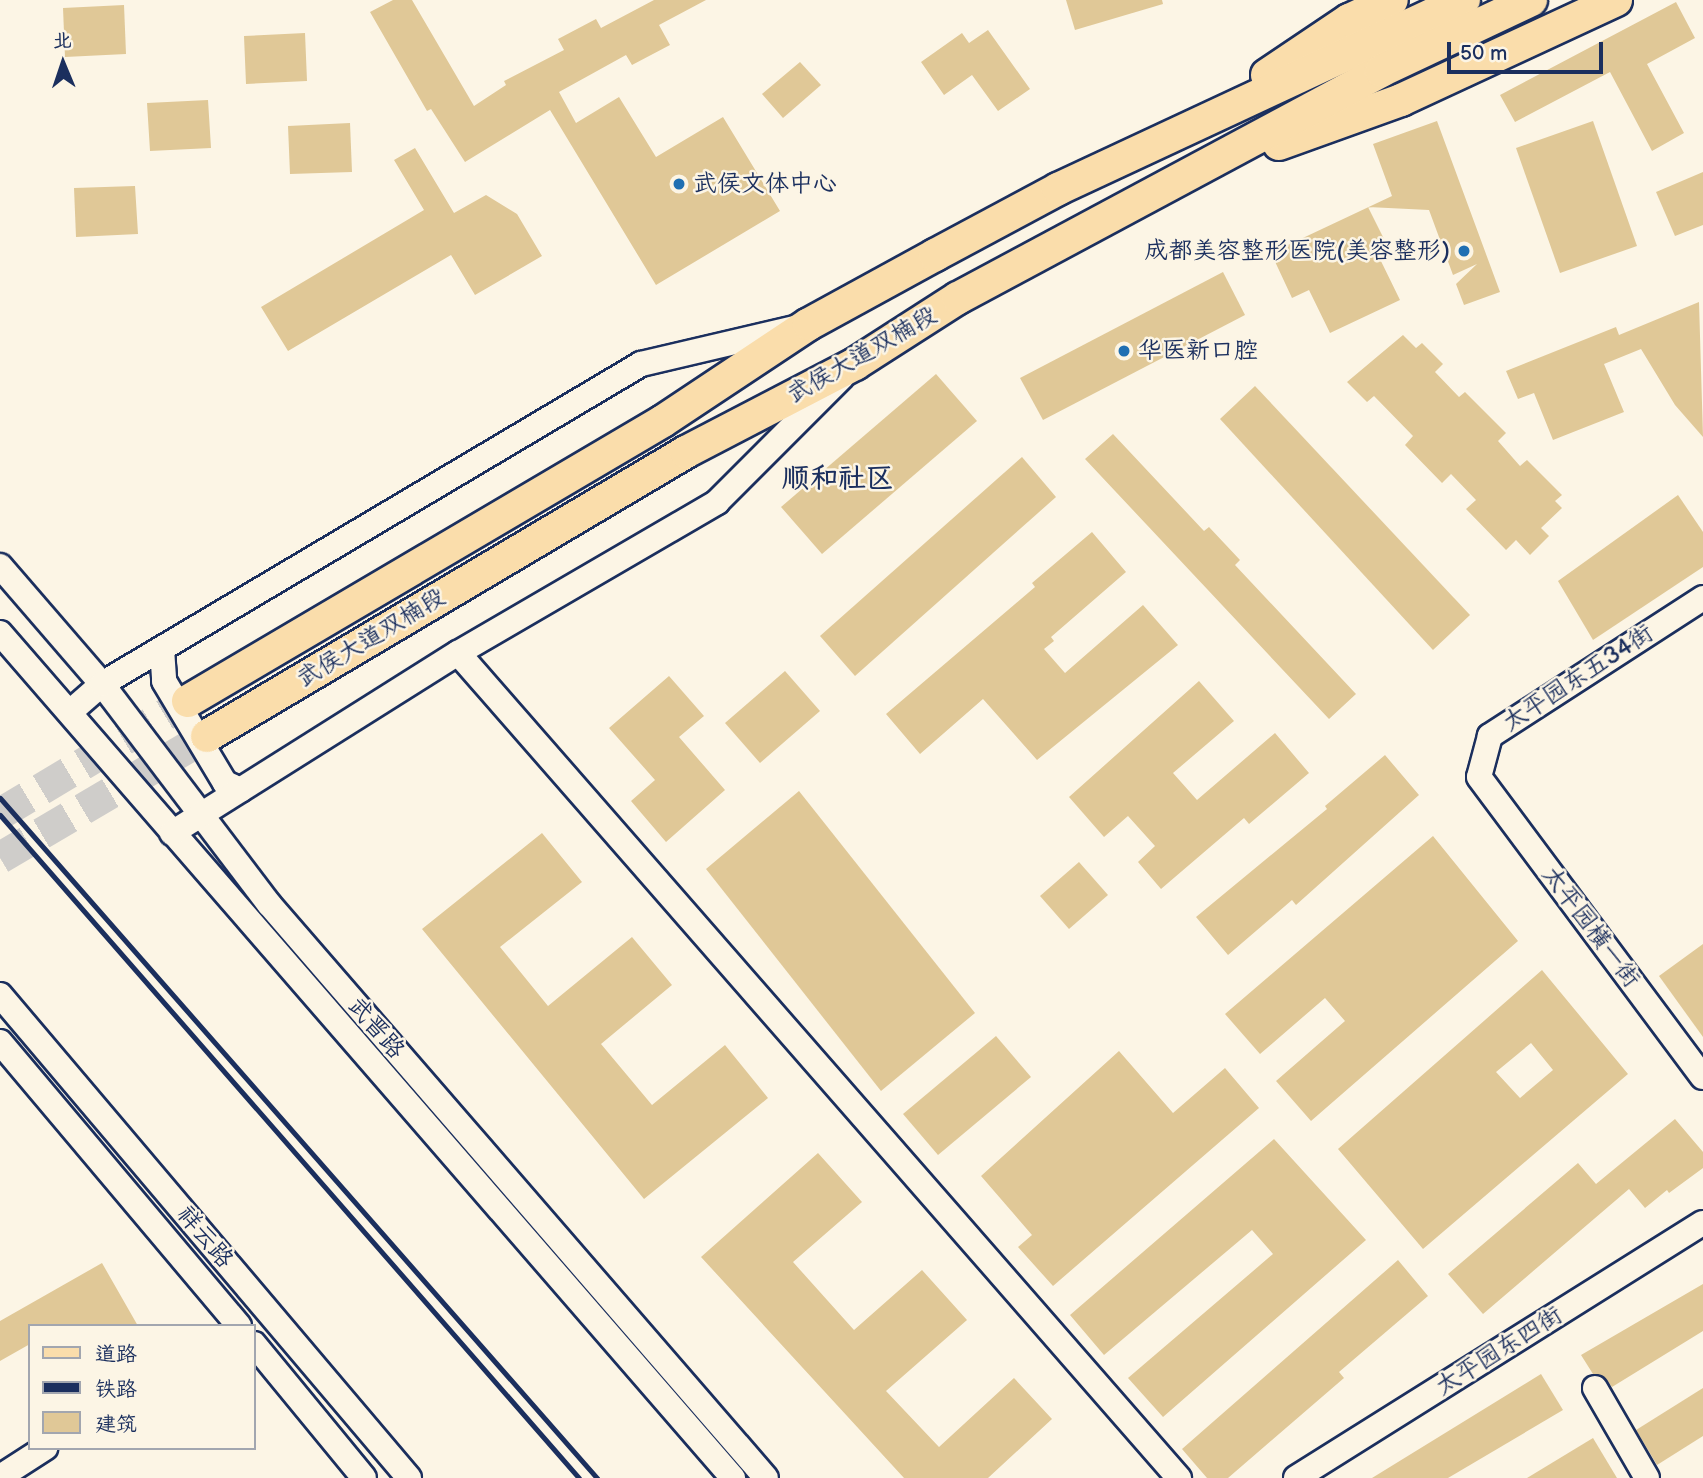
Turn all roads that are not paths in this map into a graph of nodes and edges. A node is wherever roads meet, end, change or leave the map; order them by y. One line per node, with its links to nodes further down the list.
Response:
1 (1464, 0): 5 (main road, 武侯大道双楠段)
2 (1531, 0): 5 (main road, 武侯大道双楠段)
3 (1616, 0): 7 (main road)
4 (1386, 1): 6 (main road)
5 (1376, 58): 6 (main road, 武侯大道双楠段); 7 (main road, 武侯大道双楠段)
6 (1185, 130): 8 (main road, 武侯大道双楠段)
7 (1182, 178): 9 (main road, 武侯大道双楠段)
8 (809, 324): 13 (street); 16 (main road, 武侯大道双楠段)
9 (855, 364): 14 (street); 18 (main road, 武侯大道双楠段)
10 (0, 566): 15 (street, 武晋路)
11 (1703, 598): 19 (street, 太平园东五34街)
12 (0, 633): 17 (street, 武晋路)
13 (162, 649): 15 (street); 20 (street)
14 (458, 653): 20 (street); 36 (street)
15 (102, 684): 17 (street); 21 (street, 武晋路)
16 (188, 701)
17 (70, 712): 22 (street, 武晋路)
18 (207, 736)
19 (1479, 777): 25 (street, 太平园横一街)
20 (240, 790): 21 (street)
21 (201, 813): 22 (street); 35 (street, 武晋路)
22 (172, 833): 34 (street, 武晋路)
23 (0, 995): 33 (street, 祥云路)
24 (0, 1042): 27 (street, 祥云路)
25 (1703, 1077)
26 (1703, 1223): 37 (street, 太平园东四街)
27 (237, 1324)
28 (256, 1346): 32 (street)
29 (1595, 1388): 38 (street)
30 (42, 1450): 31 (street)
31 (0, 1476)
32 (364, 1478)
33 (409, 1478)
34 (733, 1478)
35 (766, 1478)
36 (1179, 1478)
37 (1296, 1478)
38 (1647, 1478)

